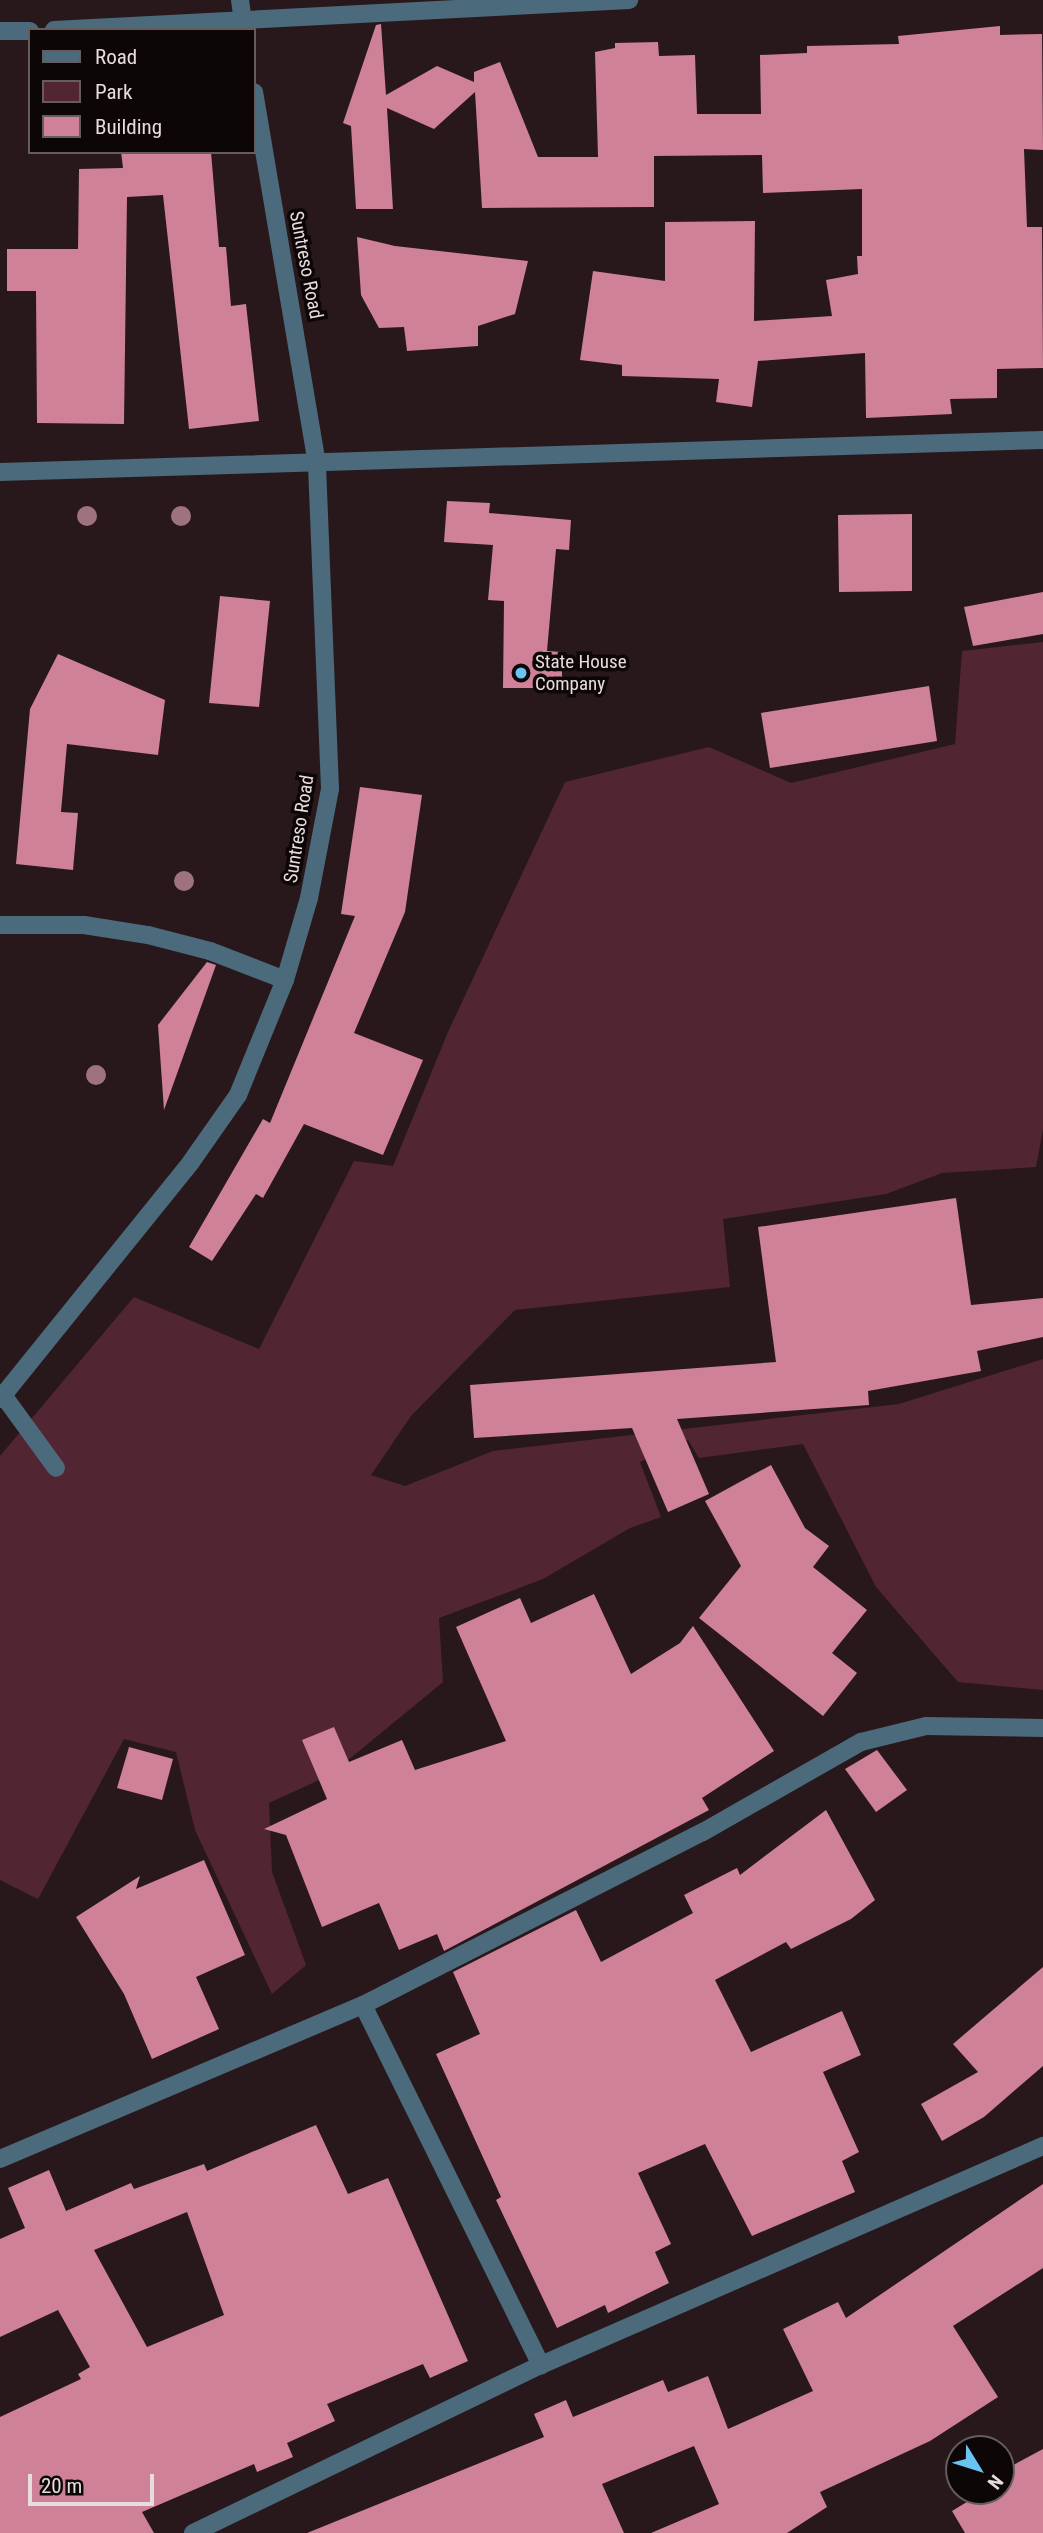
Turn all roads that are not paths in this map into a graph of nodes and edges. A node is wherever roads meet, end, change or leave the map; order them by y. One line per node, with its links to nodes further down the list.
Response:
1 (240, 0): 3 (street)
2 (629, 0): 3 (street)
3 (244, 27): 4 (street)
4 (181, 28)
5 (28, 30): 6 (street)
6 (0, 32)
7 (256, 104): 9 (street, Suntreso Road)
8 (1043, 440): 9 (street)
9 (317, 464): 10 (street); 12 (street, Suntreso Road)
10 (0, 472)
11 (0, 925): 12 (street)
12 (285, 980): 13 (street, Suntreso Road)
13 (2, 1397): 14 (street)
14 (56, 1468)
15 (1043, 1728): 16 (street)
16 (363, 2005): 18 (street); 19 (street)
17 (1043, 2146): 19 (street)
18 (0, 2159)
19 (541, 2365): 20 (street)
20 (193, 2533)

